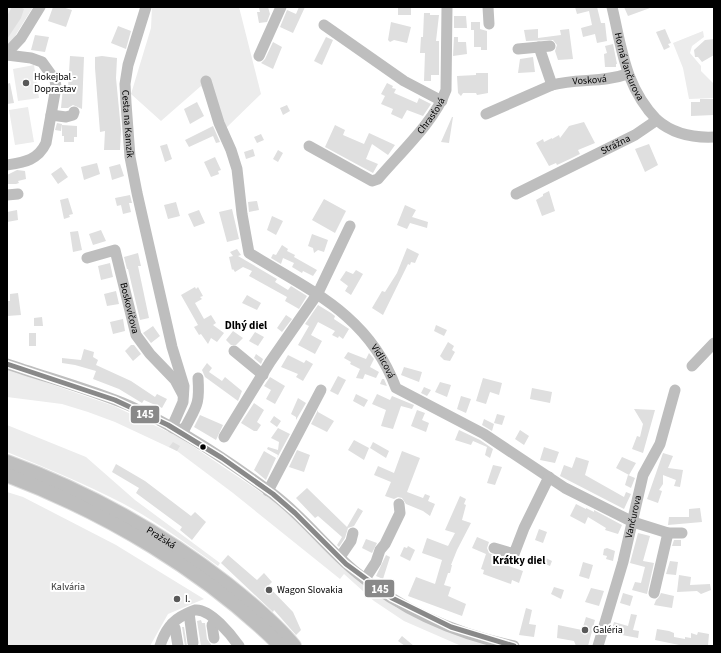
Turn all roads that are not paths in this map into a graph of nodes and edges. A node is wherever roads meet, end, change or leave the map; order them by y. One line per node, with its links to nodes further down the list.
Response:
1 (40, 7): 10 (street)
2 (146, 7): 35 (street, Cesta na Kamzík)
3 (281, 7): 11 (street)
4 (447, 7): 15 (street, Chrasťová)
5 (488, 7): 7 (street)
6 (612, 7): 12 (street, Horná Vančurova)
7 (488, 24)
8 (324, 25): 15 (street)
9 (518, 49): 14 (street)
10 (7, 54): 18 (street)
11 (259, 56)
12 (627, 74): 14 (street, Vosková); 19 (street, Horná Vančurova)
13 (206, 81): 26 (street, Vidlicová)
14 (552, 85): 17 (street, Vosková)
15 (442, 101): 21 (street, Chrasťová)
16 (74, 112): 18 (street)
17 (486, 114)
18 (51, 117): 22 (street)
19 (657, 120): 20 (street); 23 (street, Strážna)
20 (714, 137)
21 (309, 146)
22 (7, 165)
23 (516, 194)
24 (350, 226): 26 (street)
25 (87, 258): 35 (street, Boskovičova)
26 (318, 293): 31 (street); 40 (street, Vidlicová)
27 (714, 343): 30 (street)
28 (234, 351): 31 (street)
29 (7, 364): 36 (street)
30 (692, 366)
31 (263, 375): 37 (street)
32 (198, 378): 36 (street)
33 (321, 390): 41 (street)
34 (675, 390): 43 (street, Vančurova)
35 (184, 397): 36 (street, Cesta na Kamzík)
36 (172, 427): 41 (street)
37 (224, 437)
38 (7, 462): 59 (main road, Pražská)
39 (7, 476): 58 (main road, Pražská)
40 (549, 477): 43 (street, Vidlicová); 47 (street)
41 (268, 491): 48 (street)
42 (399, 504): 49 (street)
43 (633, 522): 44 (street, Vidlicová); 61 (street, Vančurova)
44 (668, 533): 45 (street, Vidlicová); 50 (street)
45 (682, 533)
46 (353, 534): 48 (street)
47 (494, 548)
48 (340, 557): 49 (street)
49 (365, 579): 60 (street)
50 (654, 593)
51 (180, 618): 52 (street); 54 (street); 55 (street); 56 (street)
52 (216, 620): 53 (street); 57 (street)
53 (214, 638)
54 (194, 643)
55 (160, 646)
56 (178, 646)
57 (239, 646)
58 (281, 646)
59 (294, 646)
60 (514, 646)
61 (598, 646)

